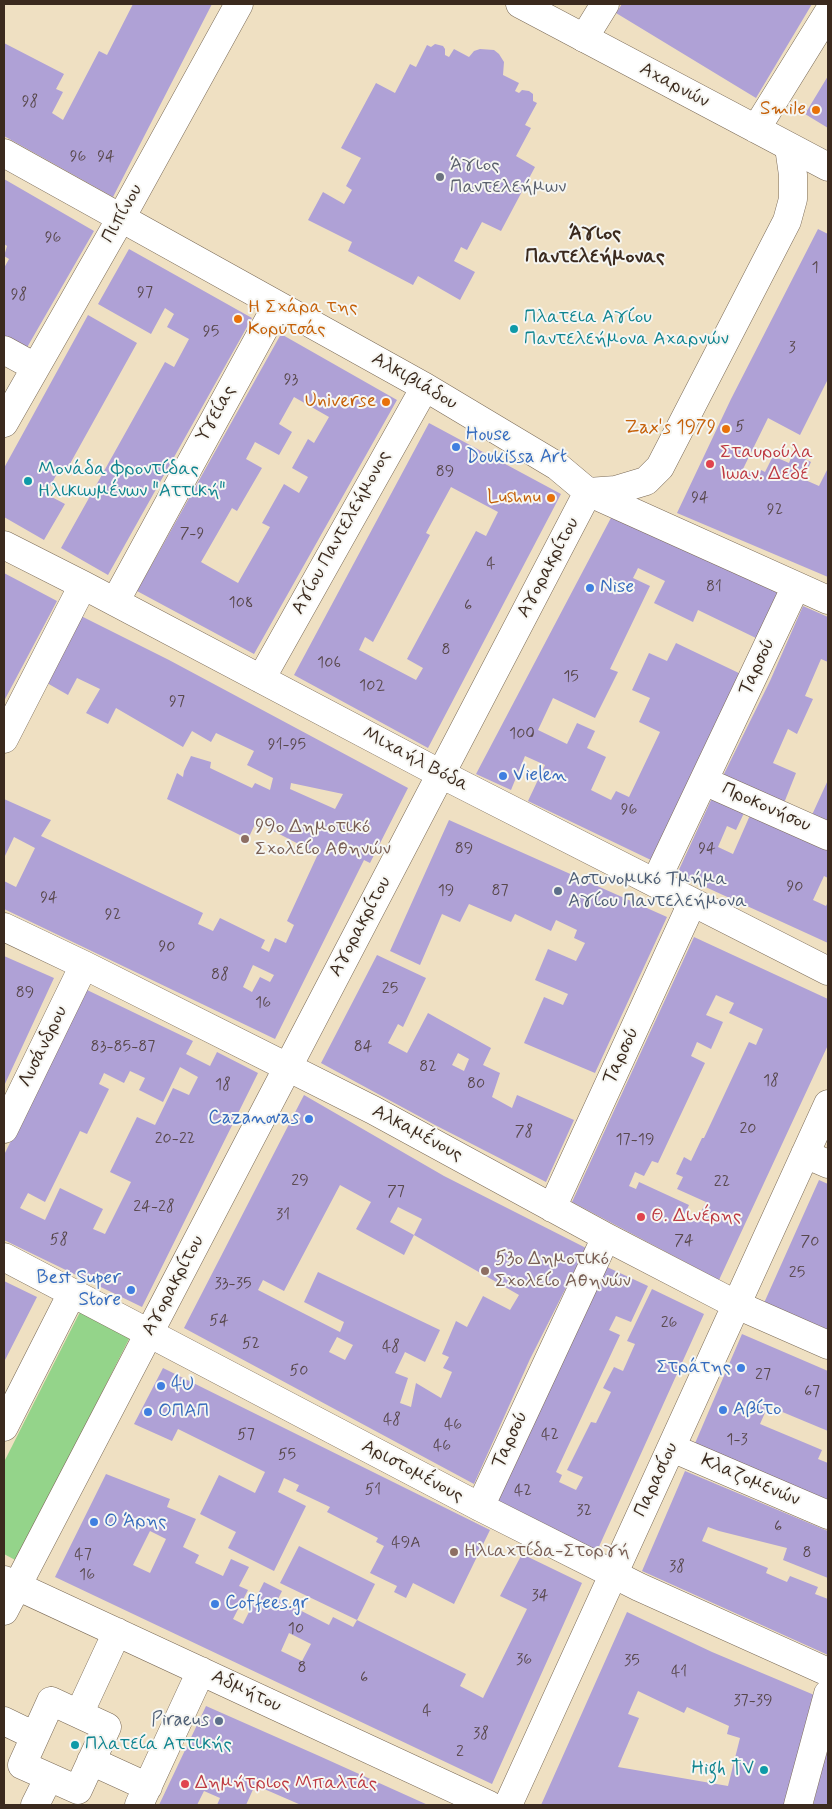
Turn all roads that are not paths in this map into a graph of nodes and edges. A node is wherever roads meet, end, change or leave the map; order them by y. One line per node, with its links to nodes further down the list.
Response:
1 (239, 4): 10 (street, Πιπίνου)
2 (520, 4): 5 (street, Αχαρνών)
3 (605, 4): 5 (street)
4 (828, 13): 6 (street)
5 (584, 38): 6 (street, Αχαρνών)
6 (756, 129): 7 (street, Αχαρνών)
7 (789, 147): 9 (street, Αχαρνών); 16 (street)
8 (4, 153): 10 (street, Αλκιβιάδου)
9 (828, 167)
10 (121, 218): 11 (street, Αλκιβιάδου); 13 (street, Πιπίνου)
11 (277, 305): 14 (street, Αλκιβιάδου); 21 (street, Υγείας)
12 (4, 350): 13 (street)
13 (35, 367): 15 (street, Πιπίνου)
14 (424, 387): 16 (street, Αλκιβιάδου); 22 (street, Αγίου Παντελεήμονος)
15 (4, 423)
16 (588, 492): 19 (street, Αλκιβιάδου); 24 (street, Αγορακρίτου)
17 (4, 545): 18 (street, Μιχαήλ Βόδα)
18 (83, 585): 21 (street, Μιχαήλ Βόδα); 23 (street)
19 (796, 586): 20 (street, Αλκιβιάδου); 25 (street, Ταρσού)
20 (828, 600)
21 (115, 602): 22 (street, Μιχαήλ Βόδα)
22 (260, 679): 24 (street, Μιχαήλ Βόδα)
23 (4, 739)
24 (441, 774): 27 (street, Μιχαήλ Βόδα); 32 (street, Αγορακρίτου)
25 (704, 781): 26 (street, Προκονήσου); 27 (street, Ταρσού)
26 (828, 836)
27 (655, 883): 28 (street, Μιχαήλ Βόδα)
28 (692, 903): 31 (street, Μιχαήλ Βόδα); 36 (street, Ταρσού)
29 (4, 927): 30 (street, Αλκαμένους)
30 (84, 965): 32 (street, Αλκαμένους); 34 (street, Λυσάνδρου)
31 (828, 971)
32 (288, 1068): 36 (street, Αλκαμένους); 41 (street, Αγορακρίτου)
33 (828, 1104): 35 (street, Παρασίου)
34 (4, 1130)
35 (817, 1159): 40 (street, Παρασίου)
36 (552, 1208): 37 (street, Αλκαμένους)
37 (606, 1238): 40 (street, Αλκαμένους); 45 (street, Ταρσού)
38 (4, 1257): 39 (street, Αριστομένους)
39 (72, 1292): 41 (street, Αριστομένους); 43 (street)
40 (737, 1304): 42 (street, Αλκαμένους); 44 (street, Παρασίου)
41 (149, 1332): 45 (street, Αριστομένους); 48 (street, Αγορακρίτου)
42 (828, 1345)
43 (4, 1426)
44 (672, 1448): 46 (street, Κλαζομενών); 47 (street, Παρασίου)
45 (480, 1508): 47 (street, Αριστομένους)
46 (828, 1514)
47 (613, 1574): 52 (street, Αριστομένους); 62 (street, Παρασίου)
48 (10, 1583): 49 (street, Αγορακρίτου); 50 (street, Αδμήτου)
49 (4, 1611)
50 (117, 1632): 51 (street, Αδμήτου); 54 (street)
51 (201, 1671): 59 (street); 61 (street, Αδμήτου)
52 (828, 1672)
53 (828, 1694): 63 (street)
54 (78, 1714): 56 (street); 57 (street)
55 (4, 1721): 56 (street)
56 (35, 1736): 58 (street)
57 (91, 1761): 58 (street); 59 (street)
58 (49, 1777): 60 (street)
59 (143, 1796)
60 (35, 1805)
61 (489, 1805)
62 (508, 1805)
63 (798, 1805)

